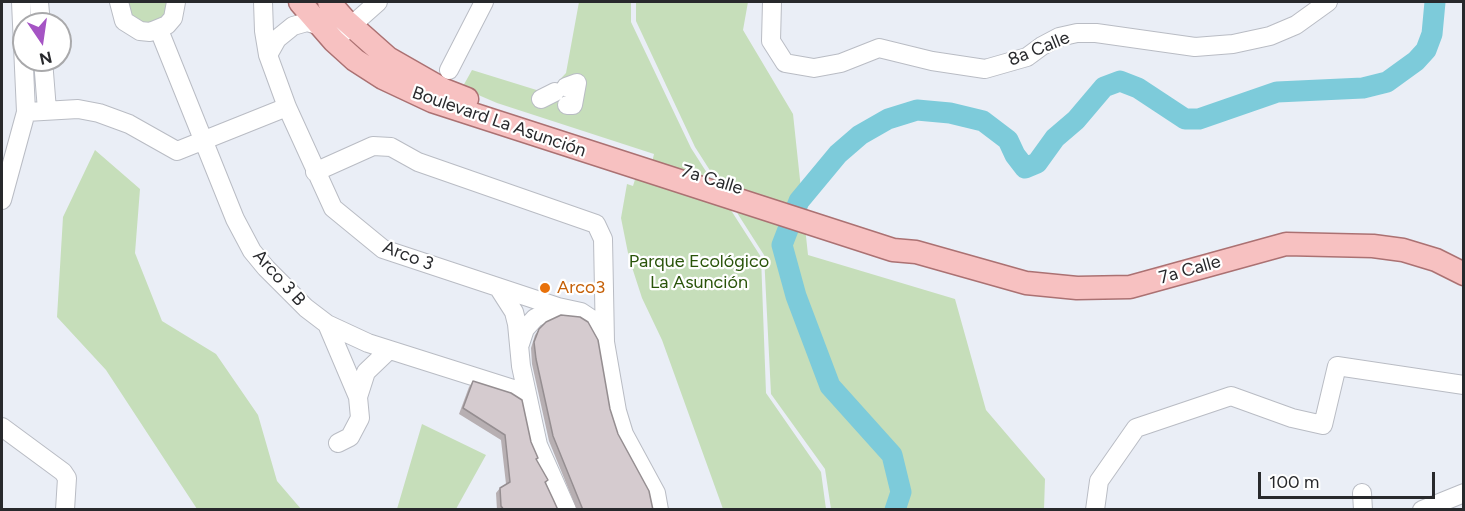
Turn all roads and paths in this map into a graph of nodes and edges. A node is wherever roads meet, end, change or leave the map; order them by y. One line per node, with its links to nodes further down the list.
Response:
1 (21, 2): 21 (street)
2 (119, 2): 12 (street)
3 (176, 2): 12 (street)
4 (263, 2): 14 (street, Arco 3)
5 (300, 2): 13 (main road, Boulevard La Asunción)
6 (329, 2): 11 (main road, Boulevard La Asunción)
7 (484, 2): 17 (street)
8 (772, 2): 10 (street, 8a Calle)
9 (369, 5): 11 (street)
10 (1324, 6)
11 (352, 26): 13 (street); 15 (main road, Boulevard La Asunción)
12 (159, 30): 23 (street, Arco 3 B)
13 (327, 34): 14 (street); 16 (main road, Boulevard La Asunción)
14 (268, 55): 19 (street, Arco 3)
15 (388, 58): 16 (main road); 22 (main road, Boulevard La Asunción)
16 (355, 60): 24 (main road, Boulevard La Asunción)
17 (449, 70)
18 (44, 72): 20 (street)
19 (287, 107): 23 (street); 25 (street, Arco 3)
20 (47, 110): 21 (street); 23 (street)
21 (26, 112): 26 (street)
22 (506, 112): 24 (main road, 7a Calle)
23 (204, 141): 32 (street, Arco 3 B)
24 (623, 158): 27 (main road, 7a Calle)
25 (315, 172): 28 (street, Arco 3); 29 (street)
26 (2, 200)
27 (1464, 274)
28 (498, 287): 30 (street, Arco 3); 34 (street)
29 (604, 293): 31 (street); 33 (street)
30 (558, 307): 31 (street, Arco 3); 34 (street)
31 (581, 312): 33 (street)
32 (327, 324): 35 (street, Arco 3 B); 38 (street)
33 (605, 342): 44 (street)
34 (519, 345): 37 (street)
35 (389, 350): 37 (street, Arco 3 B); 38 (street)
36 (1464, 385): 45 (street)
37 (526, 393): 43 (street)
38 (358, 397): 40 (street)
39 (2, 427): 42 (street)
40 (338, 443)
41 (1464, 493): 46 (street)
42 (65, 510)
43 (567, 510)
44 (659, 510)
45 (1095, 510)
46 (1422, 510)

